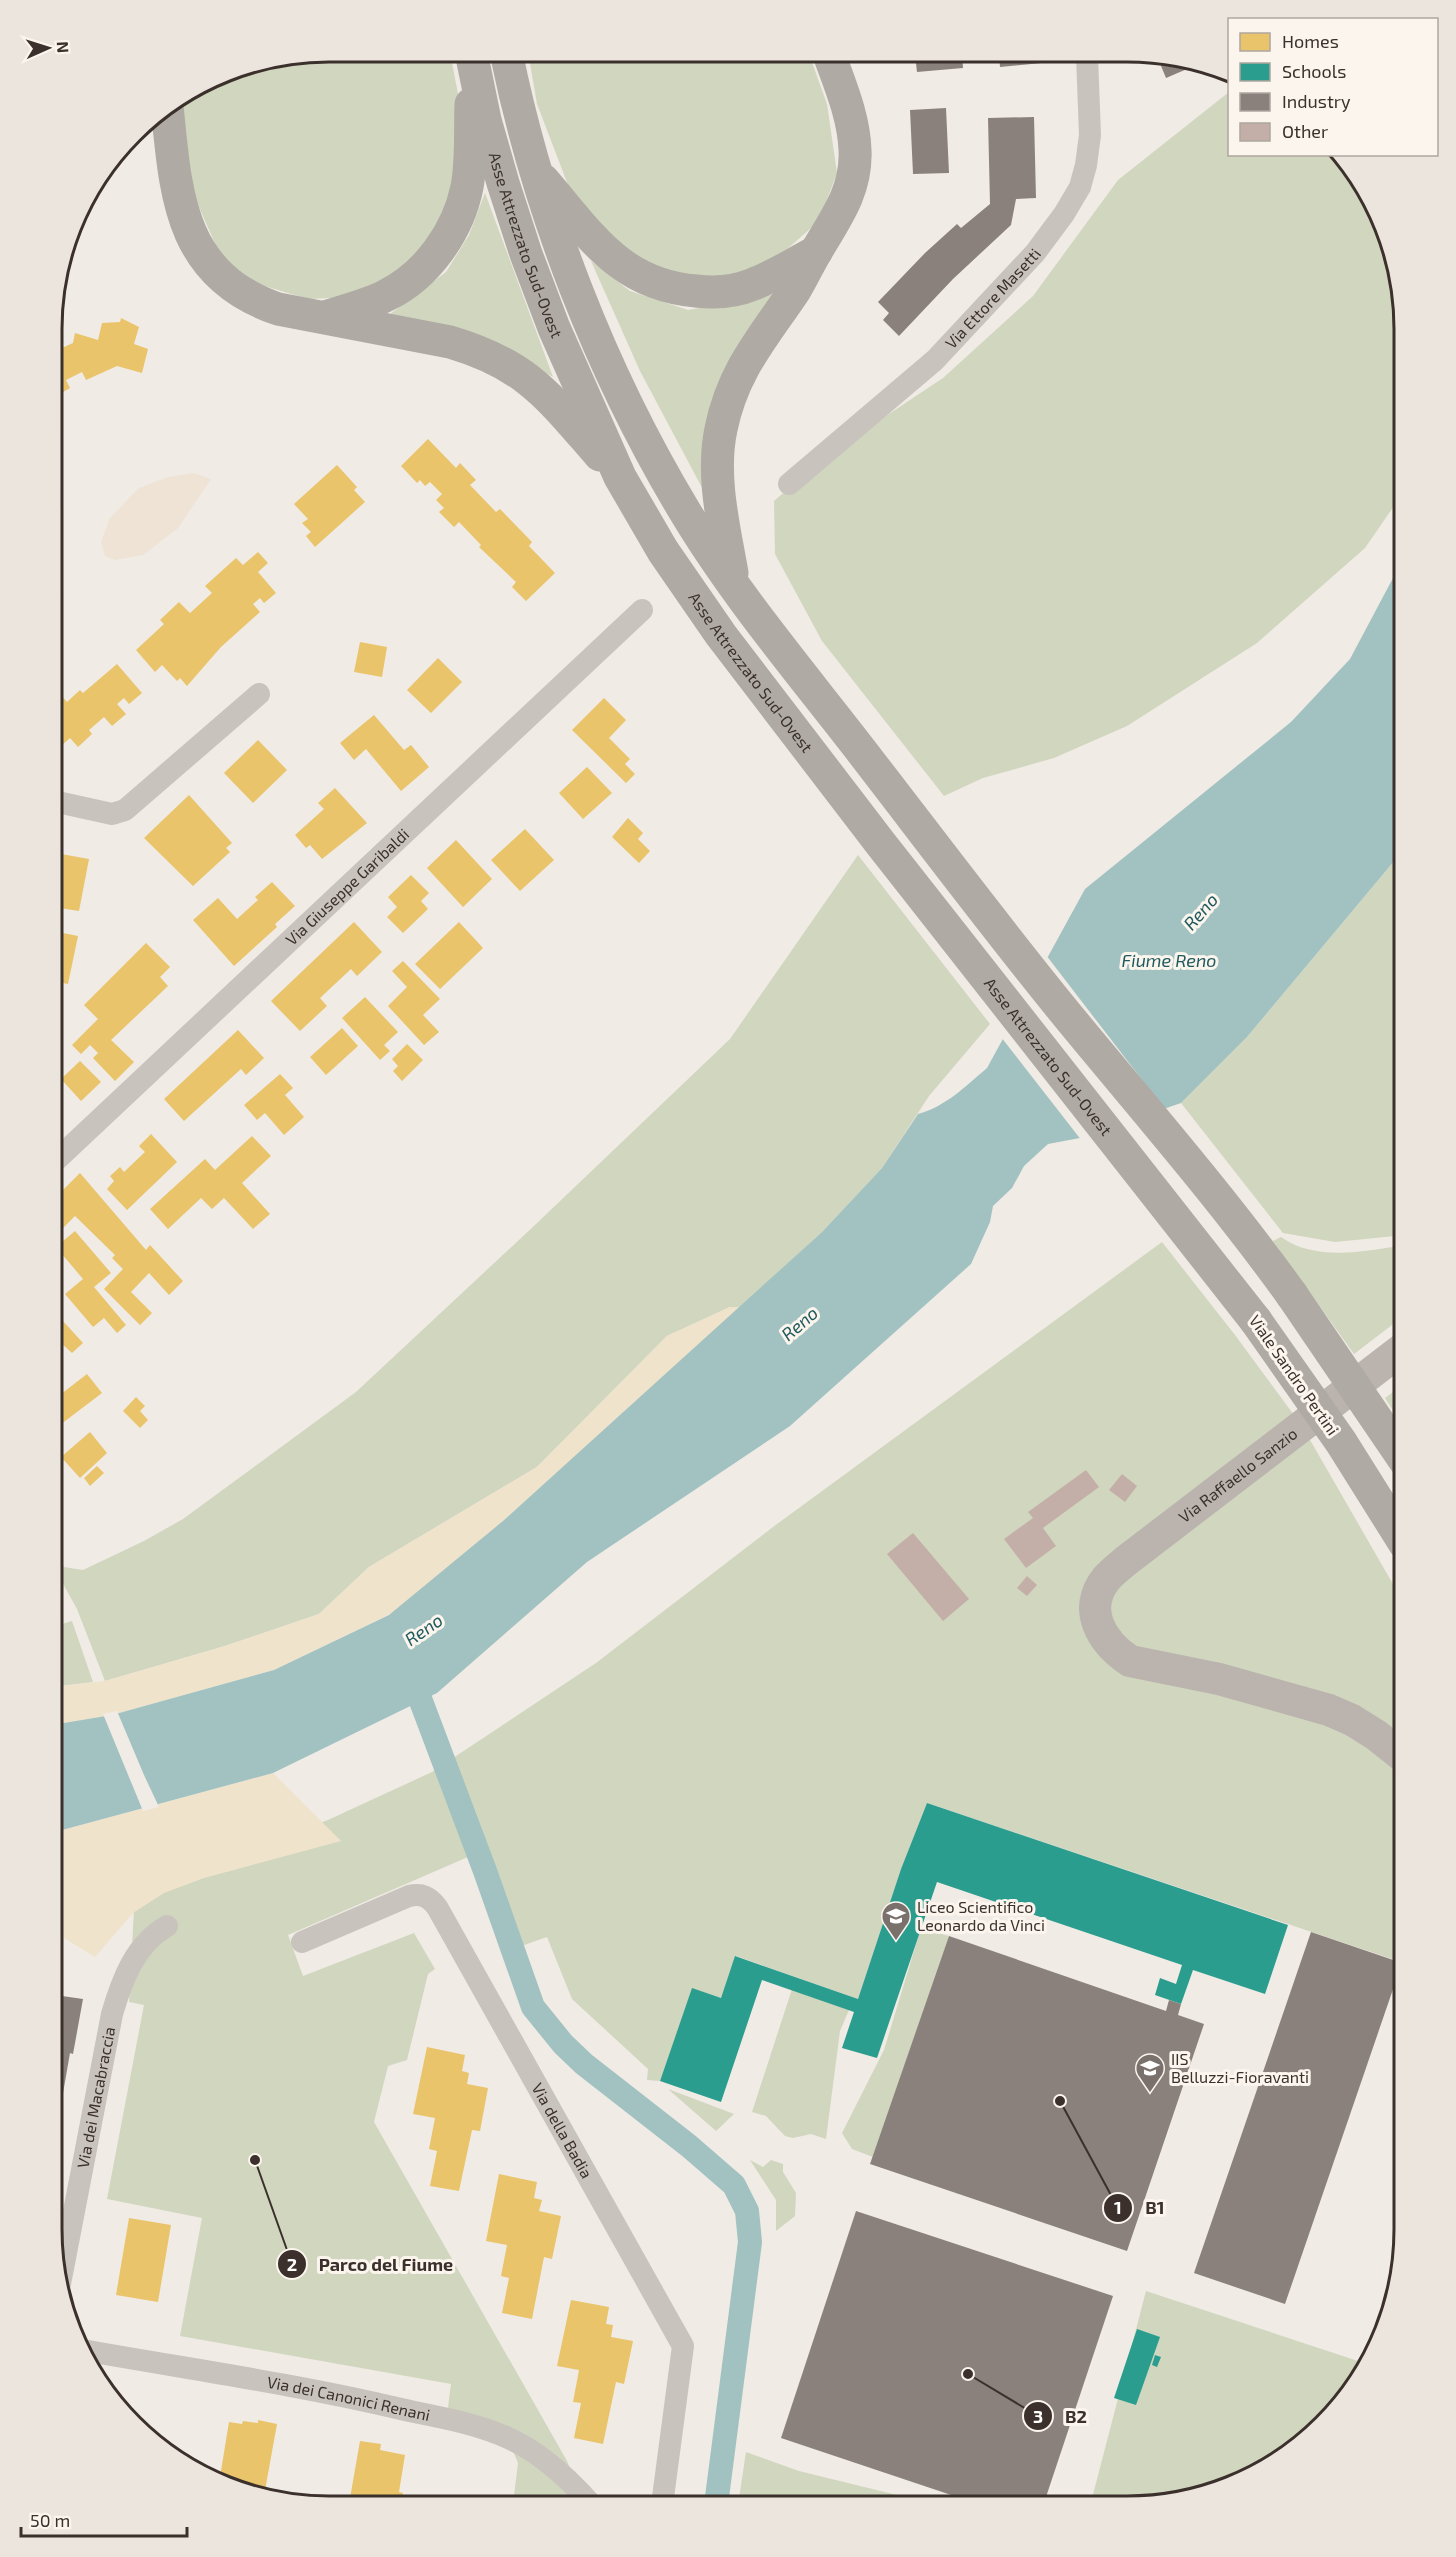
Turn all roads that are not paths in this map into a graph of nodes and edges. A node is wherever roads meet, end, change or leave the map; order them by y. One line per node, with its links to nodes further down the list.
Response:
1 (472, 62): 9 (highway)
2 (473, 62): 10 (highway, Asse Attrezzato Sud-Ovest)
3 (508, 62): 7 (highway, Asse Attrezzato Sud-Ovest)
4 (832, 62): 8 (highway)
5 (1087, 62): 11 (street, Via Ettore Masetti)
6 (168, 115): 9 (highway)
7 (535, 169): 8 (highway); 12 (highway, Asse Attrezzato Sud-Ovest)
8 (816, 252): 12 (highway)
9 (324, 317): 10 (highway)
10 (620, 477): 17 (highway, Asse Attrezzato Sud-Ovest)
11 (789, 484)
12 (734, 584): 19 (highway, Asse Attrezzato Sud-Ovest, bridge)
13 (642, 610): 16 (street, Via Giuseppe Garibaldi)
14 (259, 694): 15 (street)
15 (62, 803)
16 (62, 1155)
17 (1174, 1214): 20 (highway, Viale Sandro Pertini, bridge)
18 (1394, 1356): 21 (street, Via Raffaello Sanzio)
19 (1394, 1445)
20 (1394, 1526)
21 (1394, 1750)
22 (167, 1926): 24 (street, Via dei Macabraccia)
23 (302, 1942): 27 (street, Via della Badia)
24 (64, 2264)
25 (92, 2352): 26 (street, Via dei Canonici Renani)
26 (584, 2496)
27 (663, 2496)

